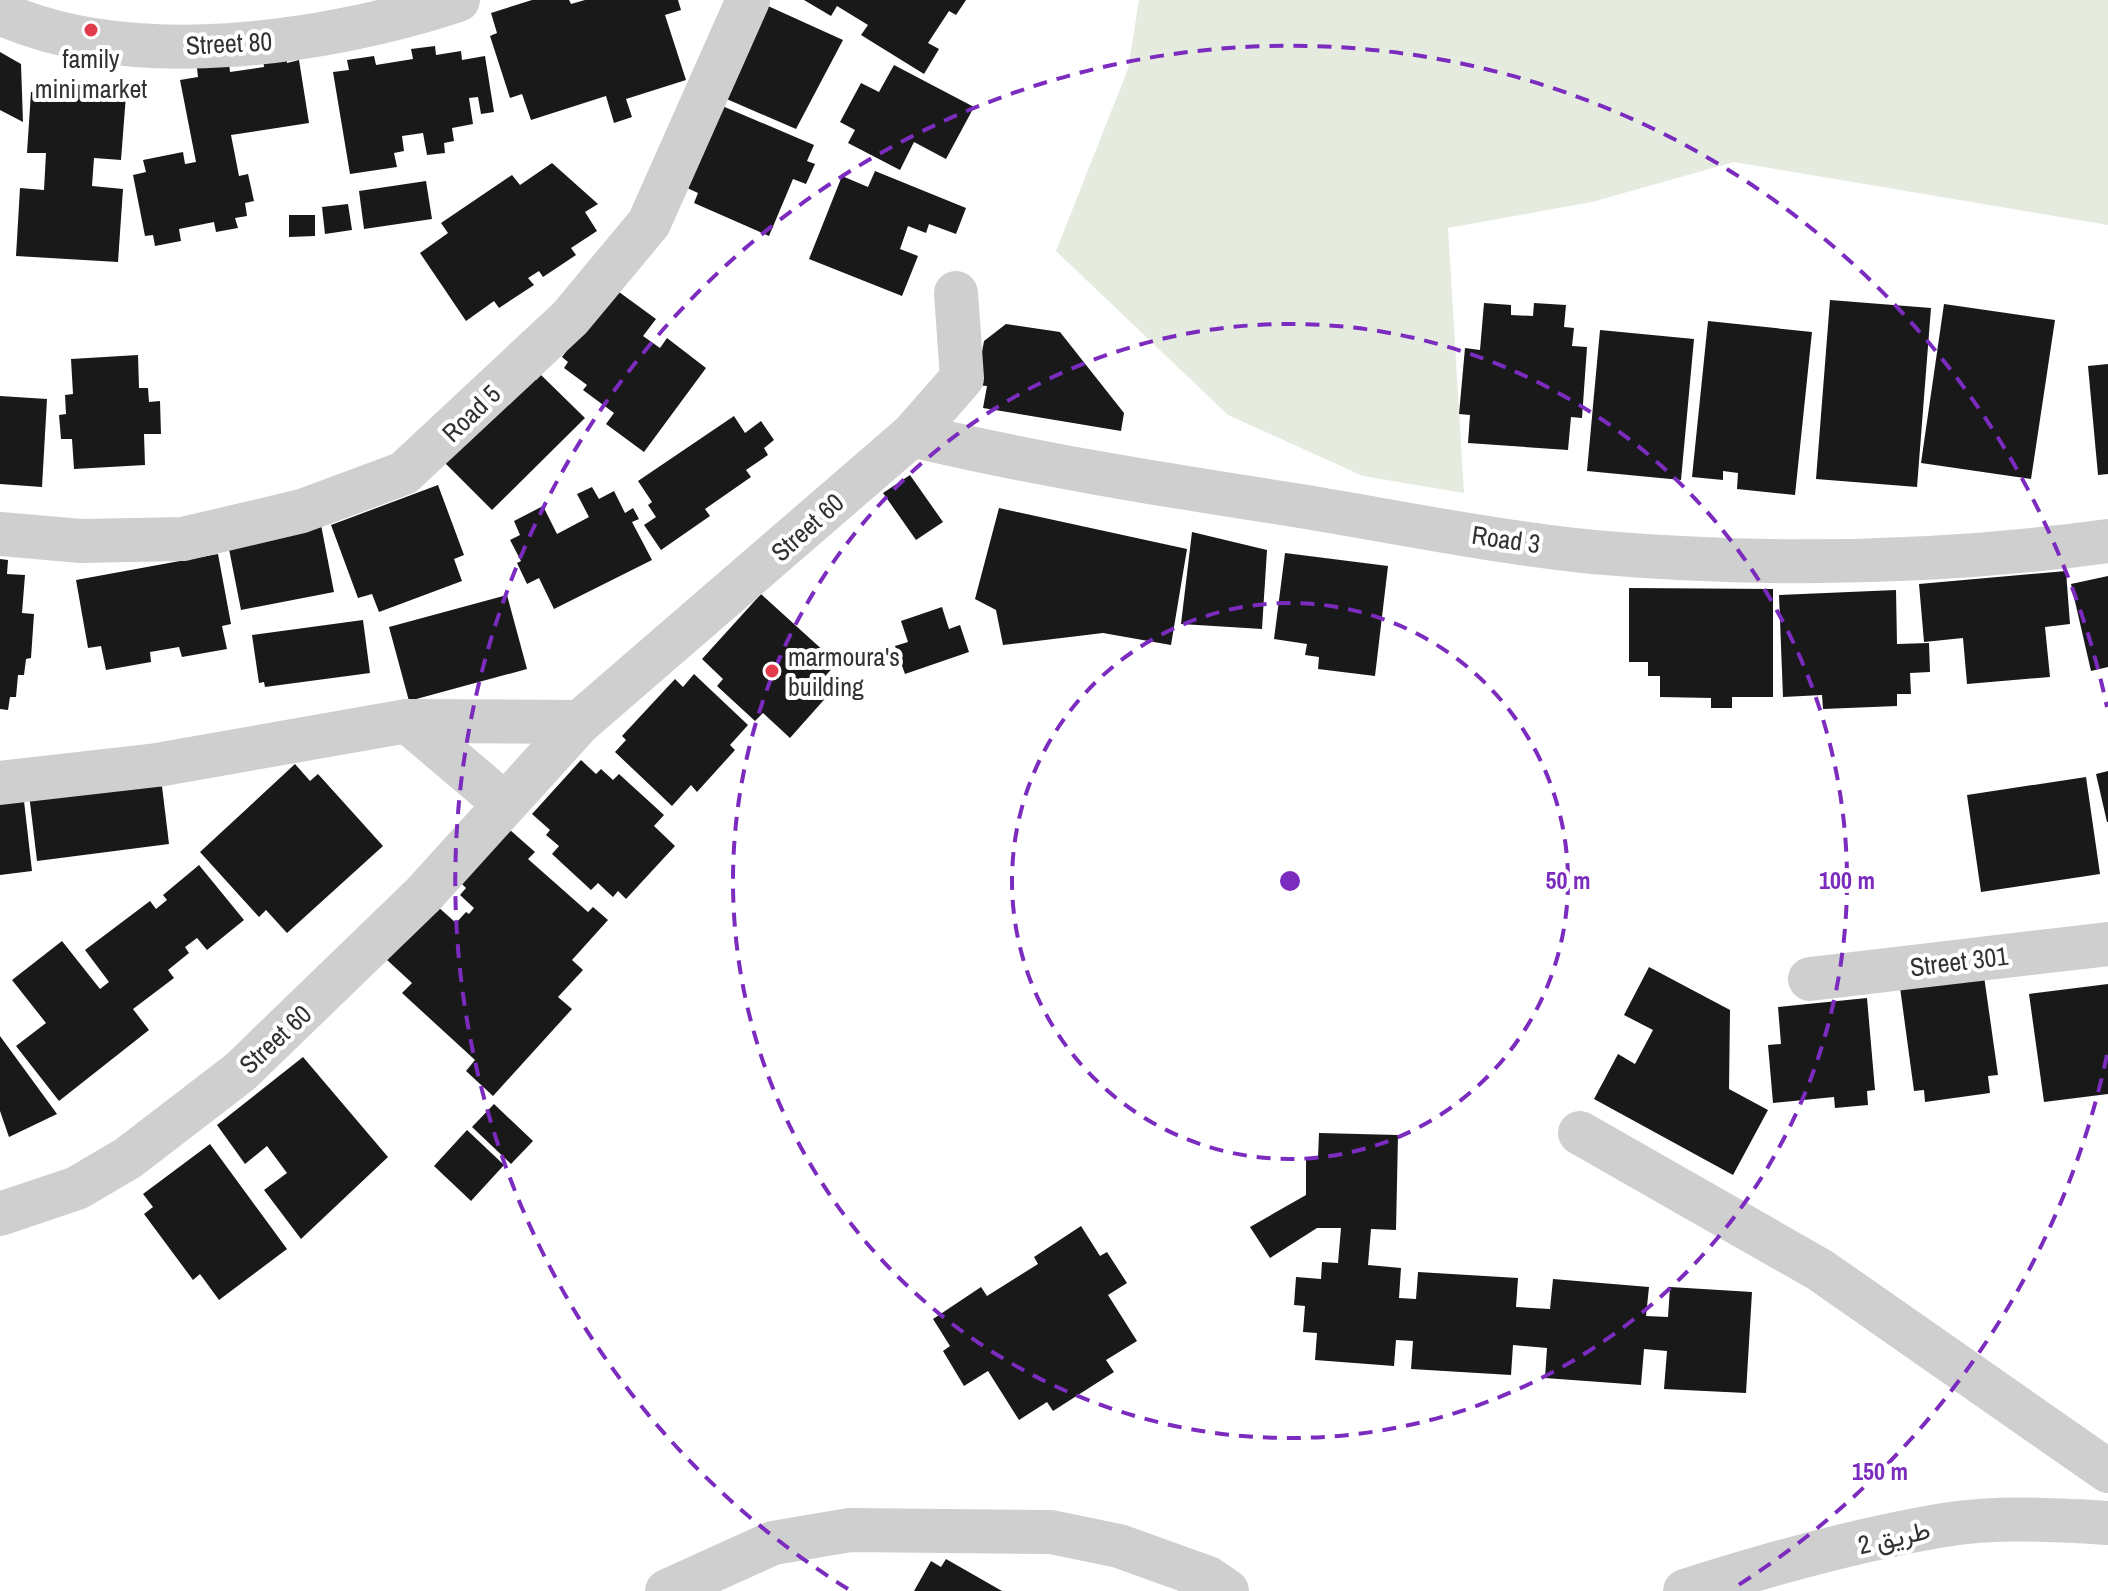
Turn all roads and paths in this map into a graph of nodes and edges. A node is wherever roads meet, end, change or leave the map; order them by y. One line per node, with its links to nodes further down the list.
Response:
1 (458, 0): 3 (street, Street 80)
2 (743, 3): 6 (street, Road 5)
3 (0, 13)
4 (956, 293): 5 (street, Street 60)
5 (912, 435): 7 (street, Road 3); 9 (street, Street 60)
6 (0, 534)
7 (2108, 541)
8 (407, 721): 9 (street); 10 (street); 11 (street)
9 (580, 722): 11 (street, Street 60)
10 (0, 783)
11 (505, 804): 15 (street, Street 60)
12 (2108, 944): 13 (street, Street 301)
13 (1810, 979)
14 (1580, 1133): 16 (street)
15 (0, 1214)
16 (2108, 1471)
17 (2108, 1523): 20 (street, طريق 2)
18 (667, 1591): 19 (street)
19 (1227, 1591)
20 (1685, 1591)

